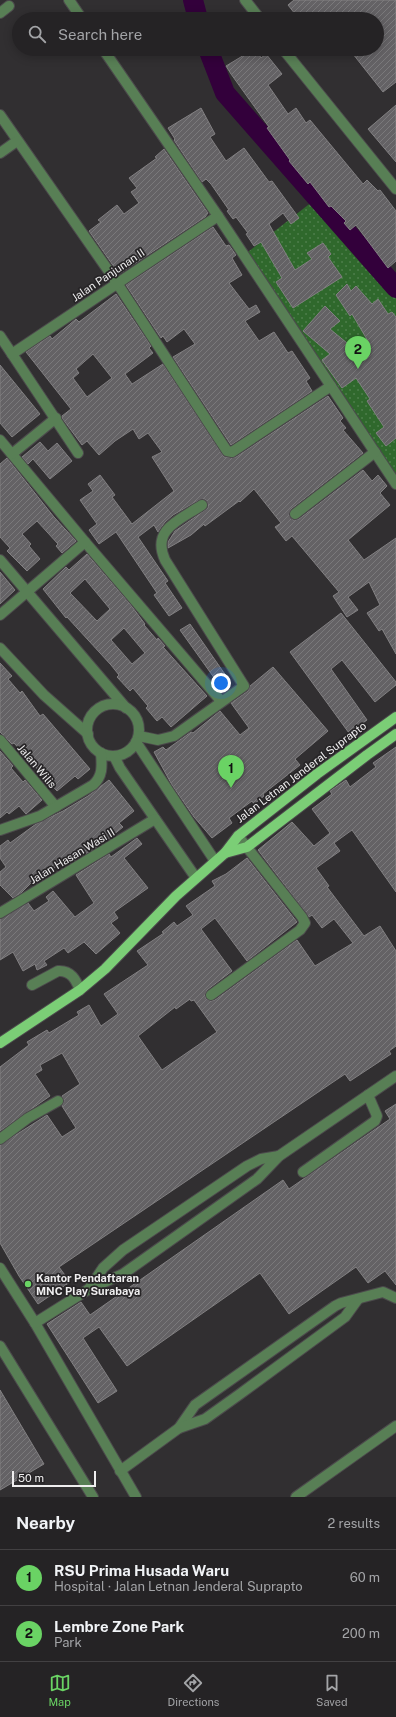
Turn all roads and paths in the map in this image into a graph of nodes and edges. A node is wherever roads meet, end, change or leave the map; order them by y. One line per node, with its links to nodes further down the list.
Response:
1 (69, 0): 4 (street)
2 (245, 0): 5 (street)
3 (9, 6): 6 (street)
4 (77, 12)
5 (254, 12)
6 (0, 13)
7 (108, 56): 13 (street)
8 (289, 56): 12 (street)
9 (0, 115): 10 (street)
10 (17, 141): 11 (street); 14 (street)
11 (0, 153)
12 (396, 189)
13 (218, 216): 14 (street, Jalan Panjunan II); 18 (street)
14 (117, 284): 17 (street, Jalan Panjunan II); 18 (street)
15 (0, 336): 17 (street)
16 (0, 350): 17 (street)
17 (12, 354): 19 (street)
18 (331, 386): 21 (street)
19 (56, 418): 22 (street); 23 (street)
20 (0, 440): 23 (street)
21 (375, 452): 24 (street); 26 (street)
22 (78, 453)
23 (12, 454): 27 (street)
24 (396, 484)
25 (202, 506): 32 (street)
26 (295, 514)
27 (85, 542): 29 (street); 32 (street)
28 (0, 560): 29 (street)
29 (27, 592): 30 (street); 33 (street)
30 (0, 615)
31 (0, 648): 35 (street)
32 (221, 701): 37 (street)
33 (126, 708): 35 (street); 37 (street)
34 (396, 717): 44 (main road, Jalan Letnan Jenderal Suprapto)
35 (88, 734): 39 (street)
36 (396, 734): 45 (main road)
37 (137, 739): 40 (street); 47 (street)
38 (0, 740): 41 (street, Jalan Wilis)
39 (101, 753): 40 (street); 41 (street)
40 (114, 756): 42 (street)
41 (56, 807): 43 (street)
42 (155, 819): 48 (street); 49 (street, Jalan Hasan Wasi II)
43 (1, 830)
44 (238, 836): 45 (street); 46 (main road, Jalan Letnan Jenderal Suprapto)
45 (248, 847): 46 (main road); 52 (street)
46 (225, 853): 47 (main road)
47 (215, 861): 48 (main road)
48 (196, 878): 51 (main road)
49 (0, 913)
50 (32, 985): 51 (street)
51 (80, 990): 53 (main road)
52 (211, 995)
53 (0, 1043)
54 (396, 1076): 55 (street)
55 (368, 1095): 58 (street); 59 (street)
56 (58, 1101): 57 (street)
57 (0, 1139)
58 (279, 1156): 61 (street); 61 (street)
59 (303, 1172)
60 (0, 1268): 64 (street)
61 (89, 1289): 64 (street)
62 (396, 1298): 63 (street)
63 (358, 1300): 67 (street); 67 (street)
64 (34, 1323): 68 (street)
65 (0, 1346): 69 (street)
66 (396, 1426): 71 (street)
67 (179, 1428): 68 (street)
68 (120, 1470): 70 (street)
69 (93, 1497)
70 (136, 1497)
71 (296, 1497)

